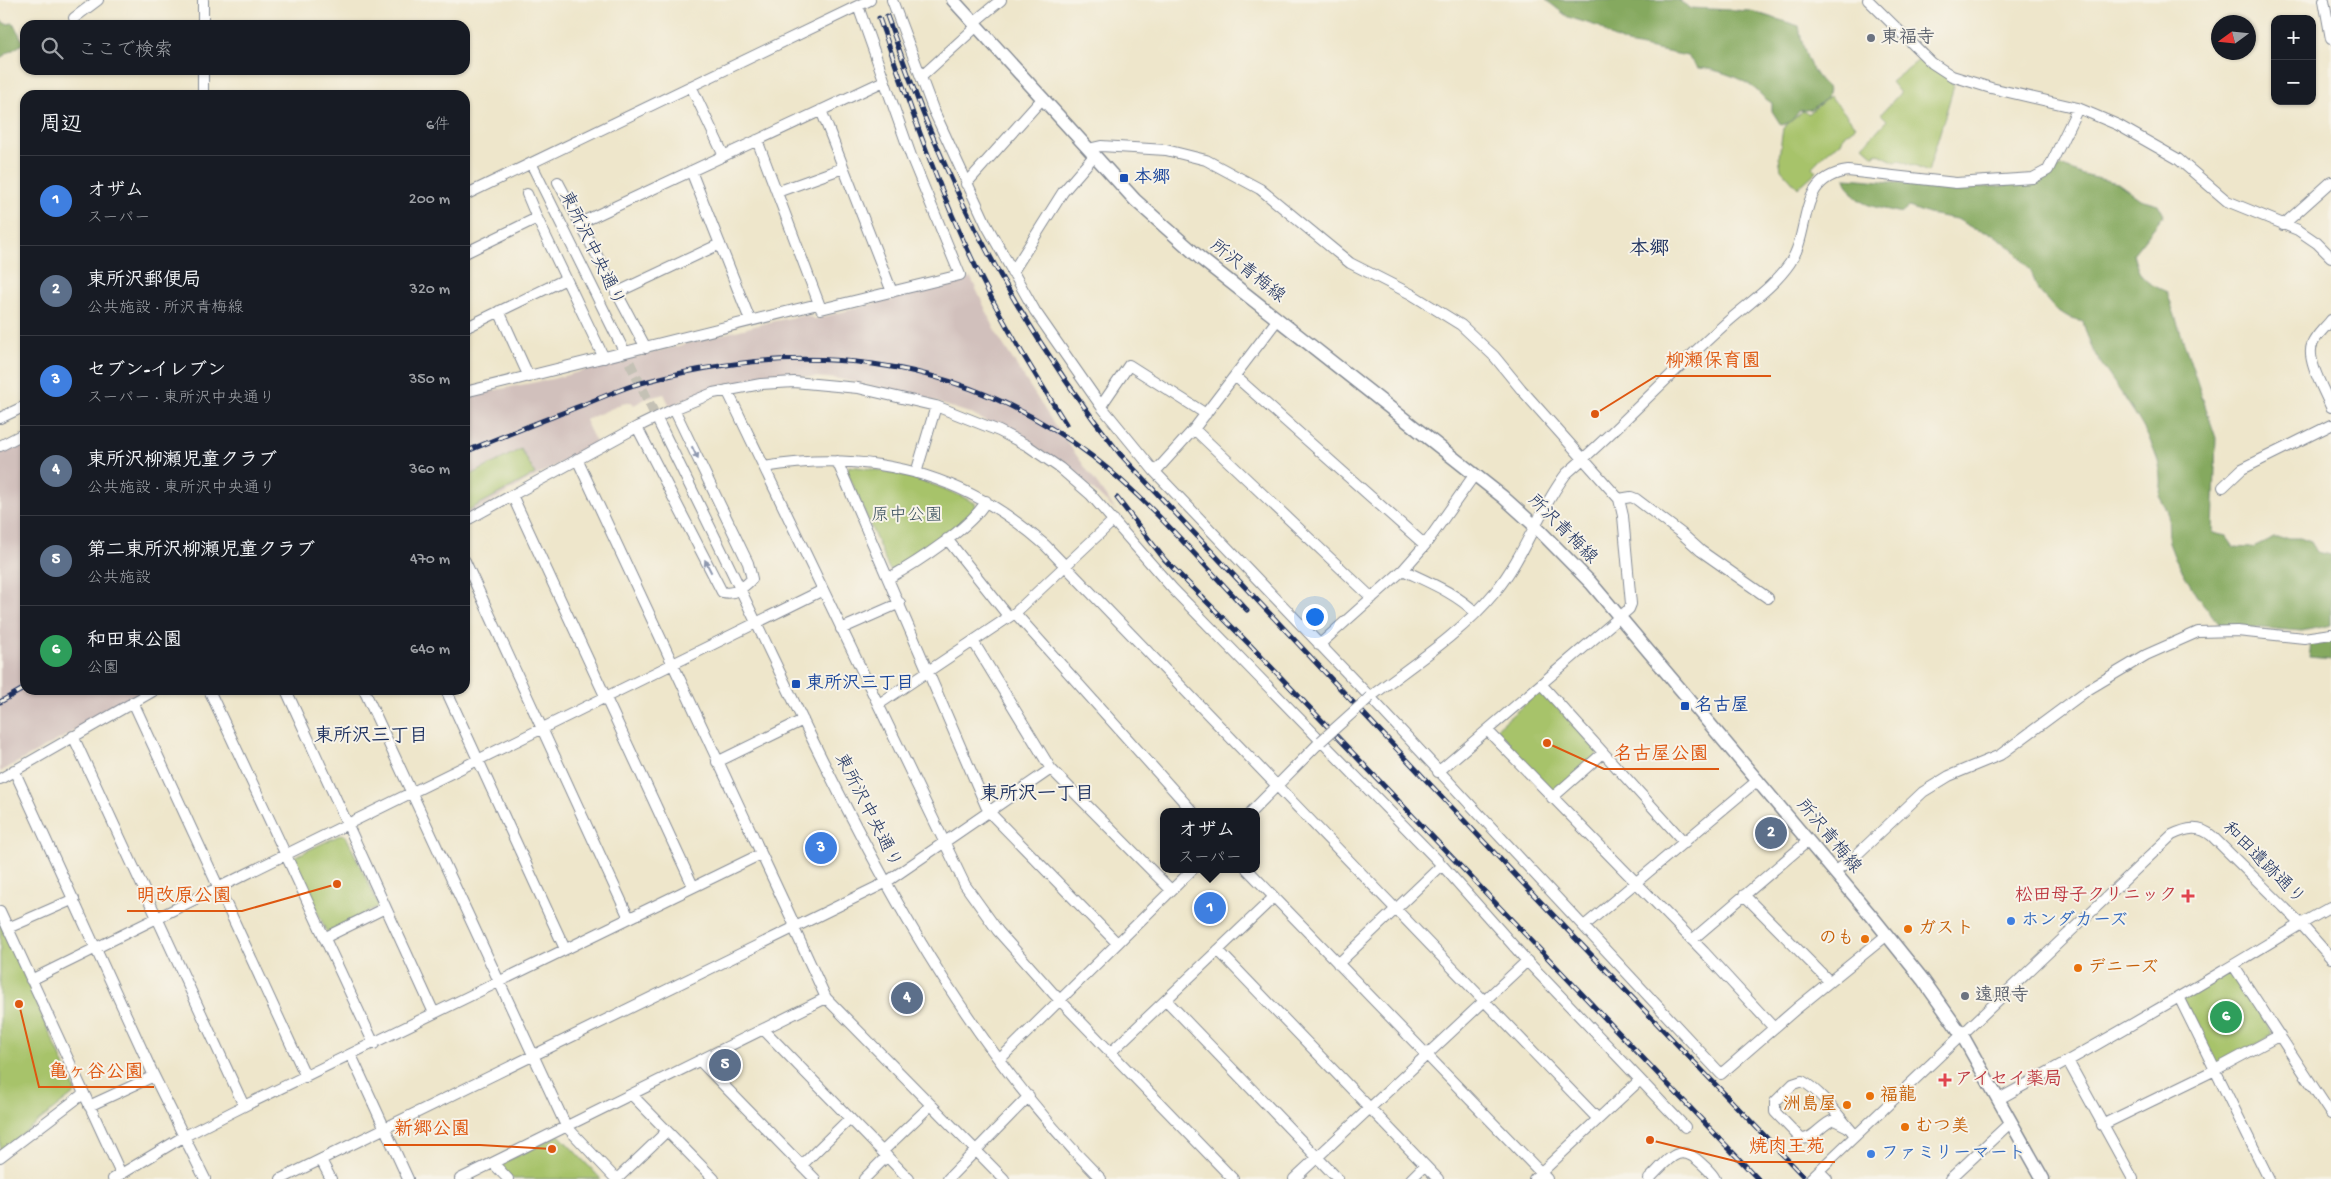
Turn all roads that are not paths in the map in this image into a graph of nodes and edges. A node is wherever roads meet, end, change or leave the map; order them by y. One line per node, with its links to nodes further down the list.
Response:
1 (98, 0): 10 (street)
2 (203, 0): 11 (street)
3 (870, 0): 9 (street)
4 (892, 0): 15 (street)
5 (952, 0): 12 (main road, 所沢青梅線)
6 (1001, 0): 12 (street)
7 (1869, 0): 20 (street)
8 (2324, 0): 13 (street)
9 (858, 6): 16 (street); 17 (street)
10 (74, 18)
11 (203, 20)
12 (975, 24): 15 (street); 19 (main road, 所沢青梅線)
13 (2331, 39)
14 (203, 75): 18 (street)
15 (921, 77): 30 (street)
16 (884, 81): 21 (street); 42 (street)
17 (691, 86): 24 (street); 25 (street)
18 (204, 90)
19 (1043, 98): 23 (main road, 所沢青梅線); 30 (street)
20 (2078, 108): 36 (street); 71 (street)
21 (821, 110): 22 (street); 26 (street)
22 (757, 140): 24 (street); 31 (street)
23 (1091, 153): 40 (street); 46 (main road, 所沢青梅線); 71 (street)
24 (724, 156): 27 (street)
25 (531, 163): 32 (street); 51 (street, 東所沢中央通り)
26 (843, 168): 31 (street); 42 (street)
27 (691, 171): 35 (street); 37 (street)
28 (558, 182): 35 (street)
29 (2331, 182): 36 (street)
30 (966, 184): 40 (street)
31 (778, 192): 44 (street)
32 (470, 193)
33 (527, 194): 34 (street)
34 (538, 218): 38 (street); 41 (street)
35 (580, 223): 43 (street)
36 (2283, 225): 39 (street)
37 (720, 244): 43 (street); 47 (street)
38 (470, 251)
39 (2331, 257)
40 (1012, 273): 58 (street)
41 (566, 279): 45 (street); 52 (street)
42 (892, 292): 44 (street)
43 (616, 293): 50 (street)
44 (818, 304): 47 (street)
45 (499, 311): 49 (street); 54 (street)
46 (1278, 319): 53 (street); 76 (main road, 所沢青梅線)
47 (750, 320): 50 (street)
48 (2331, 320): 59 (street)
49 (470, 326)
50 (646, 348): 52 (street)
51 (623, 349)
52 (604, 358): 54 (street)
53 (1235, 376): 62 (street); 85 (street)
54 (529, 377): 55 (street)
55 (470, 390)
56 (727, 390): 57 (street); 61 (street); 73 (street)
57 (936, 406): 75 (street); 82 (street)
58 (1101, 406): 62 (street); 74 (street)
59 (2331, 407)
60 (20, 408): 63 (street)
61 (674, 409): 66 (street); 90 (street, one-way to 90)
62 (1206, 414): 67 (street)
63 (0, 418)
64 (659, 423): 90 (street, 東所沢中央通り)
65 (2331, 425): 77 (street)
66 (638, 427): 70 (street); 90 (street, one-way to 66)
67 (1194, 429): 74 (street); 92 (street)
68 (20, 436): 69 (street)
69 (0, 446)
70 (577, 459): 78 (street); 103 (street)
71 (1583, 460): 79 (street); 83 (street)
72 (837, 461): 73 (street); 75 (street); 89 (street)
73 (764, 467): 91 (street)
74 (1155, 472): 102 (street)
75 (916, 473): 80 (street)
76 (1475, 474): 83 (main road, 所沢青梅線); 85 (street)
77 (2223, 487)
78 (512, 495): 81 (street); 111 (street)
79 (1619, 499): 93 (street); 97 (street)
80 (986, 501): 84 (street); 86 (street)
81 (470, 518)
82 (1114, 520): 86 (street); 119 (street)
83 (1534, 524): 95 (street); 97 (main road, 所沢青梅線)
84 (947, 539): 89 (street); 96 (street)
85 (1425, 545): 87 (street)
86 (1065, 567): 96 (street); 128 (street)
87 (1403, 570): 92 (street); 95 (street)
88 (470, 572): 116 (street)
89 (889, 578): 94 (street)
90 (740, 590): 98 (street, 東所沢中央通り)
91 (824, 590): 98 (street); 99 (street)
92 (1372, 598): 102 (street)
93 (1768, 598)
94 (900, 604): 99 (street); 104 (street)
95 (1476, 613): 112 (street)
96 (1012, 615): 101 (street); 131 (street)
97 (1620, 618): 105 (street); 127 (main road, 所沢青梅線)
98 (757, 623): 103 (street); 115 (street, 東所沢中央通り)
99 (841, 629): 114 (street)
100 (2331, 634): 141 (street)
101 (973, 641): 104 (street); 123 (street)
102 (1319, 645): 112 (street)
103 (672, 665): 111 (street); 122 (street)
104 (929, 671): 114 (street); 133 (street)
105 (1542, 685): 117 (street); 120 (street)
106 (146, 695): 113 (street)
107 (211, 695): 139 (street)
108 (288, 695): 134 (street)
109 (366, 695): 129 (street)
110 (448, 695): 121 (street)
111 (606, 697): 116 (street); 146 (street)
112 (1370, 698): 119 (street, bridge); 125 (street)
113 (133, 702): 118 (street); 147 (street)
114 (879, 704): 136 (street)
115 (803, 720): 122 (street); 144 (street, 東所沢中央通り)
116 (542, 728): 121 (street); 156 (street)
117 (1487, 730): 125 (street); 130 (street)
118 (72, 736): 124 (street); 157 (street)
119 (1322, 741): 128 (street); 140 (street)
120 (1603, 753): 130 (street); 137 (street)
121 (479, 759): 129 (street); 167 (street)
122 (717, 762): 138 (street)
123 (1051, 769): 133 (street); 148 (street)
124 (14, 770): 126 (street); 151 (street)
125 (1438, 772): 160 (street)
126 (0, 779)
127 (1758, 780): 135 (main road, 所沢青梅線); 137 (street)
128 (1277, 785): 132 (street); 154 (street)
129 (412, 792): 134 (street); 175 (street)
130 (1552, 798): 145 (street)
131 (1190, 808)
132 (1255, 808)
133 (989, 811): 136 (street); 165 (street)
134 (348, 824): 139 (street); 153 (street)
135 (1808, 841): 141 (main road, 所沢青梅線); 149 (street)
136 (943, 843): 144 (street); 179 (street)
137 (1685, 843): 145 (street)
138 (761, 854): 146 (street); 159 (street)
139 (286, 855): 147 (street); 163 (street)
140 (1442, 865): 154 (street); 170 (street)
141 (1834, 871): 162 (main road, 所沢青梅線)
142 (1189, 873): 148 (street)
143 (1251, 873): 150 (street)
144 (885, 883): 159 (street); 191 (street, 東所沢中央通り)
145 (1636, 883): 160 (street); 164 (street)
146 (694, 886): 156 (street)
147 (219, 887): 157 (street); 196 (street)
148 (1171, 890): 165 (street)
149 (1744, 895): 164 (street); 174 (street)
150 (1274, 897): 168 (street); 171 (street)
151 (74, 900): 161 (street); 166 (street)
152 (2331, 907): 158 (street)
153 (385, 908): 163 (street); 181 (street)
154 (1397, 909): 171 (street); 178 (street)
155 (0, 911): 161 (street)
156 (630, 918): 167 (street)
157 (157, 919): 166 (street); 204 (street)
158 (2300, 923): 169 (street, 和田遺跡通り); 172 (street); 184 (street, 和田遺跡通り)
159 (794, 926): 177 (street); 190 (street)
160 (1584, 926): 182 (street)
161 (8, 928): 173 (street)
162 (1887, 935): 174 (street); 184 (main road, 所沢青梅線)
163 (324, 938): 186 (street)
164 (1692, 940): 182 (street)
165 (1117, 943): 179 (street)
166 (96, 948): 173 (street); 195 (street)
167 (565, 949): 175 (street)
168 (1218, 950): 180 (street); 205 (street)
169 (2331, 958)
170 (1527, 960): 178 (street); 197 (street)
171 (1338, 964): 188 (street)
172 (2233, 965): 176 (street); 185 (street)
173 (31, 980): 198 (street)
174 (1829, 981): 182 (street)
175 (498, 982): 181 (street); 190 (street)
176 (2179, 997): 193 (street); 194 (street)
177 (826, 998): 183 (street); 202 (street)
178 (1484, 999): 188 (street); 208 (street)
179 (1060, 1000): 187 (street); 191 (street)
180 (1166, 1000): 187 (street); 221 (street)
181 (434, 1013): 186 (street)
182 (1774, 1028)
183 (764, 1030): 192 (street); 207 (street)
184 (1962, 1034): 201 (main road, 所沢青梅線); 216 (street, 和田遺跡通り)
185 (2280, 1035): 194 (street); 206 (street)
186 (374, 1044): 189 (street)
187 (1110, 1053): 243 (street)
188 (1426, 1054): 205 (street); 228 (street)
189 (351, 1055): 196 (street); 214 (street)
190 (532, 1056): 210 (street); 214 (street)
191 (1000, 1059): 200 (street, 東所沢中央通り)
192 (700, 1061): 199 (street); 224 (street)
193 (2068, 1062): 201 (street); 212 (street)
194 (2215, 1070): 212 (street); 254 (street)
195 (154, 1076): 203 (street); 217 (street)
196 (306, 1077): 204 (street)
197 (1640, 1080): 208 (street); 213 (street)
198 (83, 1094): 203 (street); 220 (street)
199 (632, 1095): 210 (street); 215 (street)
200 (1028, 1096): 218 (street); 242 (street, 東所沢中央通り)
201 (1998, 1099): 209 (main road, 所沢青梅線)
202 (931, 1105): 218 (street); 219 (street)
203 (89, 1106): 227 (street)
204 (244, 1106): 217 (street)
205 (1369, 1108): 221 (street); 225 (street)
206 (2331, 1114)
207 (850, 1118): 219 (street); 224 (street)
208 (1598, 1119): 228 (street)
209 (2011, 1122): 251 (street); 252 (main road, 所沢青梅線)
210 (566, 1126): 223 (street); 235 (street)
211 (1848, 1126): 211 (street); 216 (street)
212 (2102, 1126): 253 (street)
213 (1685, 1127)
214 (385, 1128): 222 (street); 232 (street)
215 (667, 1131): 235 (street); 236 (street)
216 (1856, 1135): 226 (street, 和田遺跡通り)
217 (183, 1137): 227 (street); 229 (street)
218 (976, 1151): 240 (street); 241 (street)
219 (885, 1154): 238 (street); 239 (street)
220 (0, 1157)
221 (1317, 1157): 244 (street); 245 (street)
222 (321, 1160): 230 (street); 231 (street)
223 (493, 1162): 233 (street); 234 (street)
224 (802, 1165): 237 (street)
225 (1424, 1166): 246 (street); 247 (street)
226 (1814, 1175): 250 (street)
227 (117, 1176)
228 (1541, 1177)
229 (205, 1179)
230 (281, 1179)
231 (331, 1179)
232 (408, 1179)
233 (460, 1179)
234 (508, 1179)
235 (617, 1179)
236 (714, 1179)
237 (815, 1179)
238 (864, 1179)
239 (910, 1179)
240 (948, 1179)
241 (1004, 1179)
242 (1101, 1179)
243 (1232, 1179)
244 (1294, 1179)
245 (1338, 1179)
246 (1411, 1179)
247 (1438, 1179)
248 (1649, 1179): 249 (street)
249 (1715, 1179)
250 (1826, 1179)
251 (1950, 1179)
252 (2043, 1179)
253 (2132, 1179)
254 (2269, 1179)

